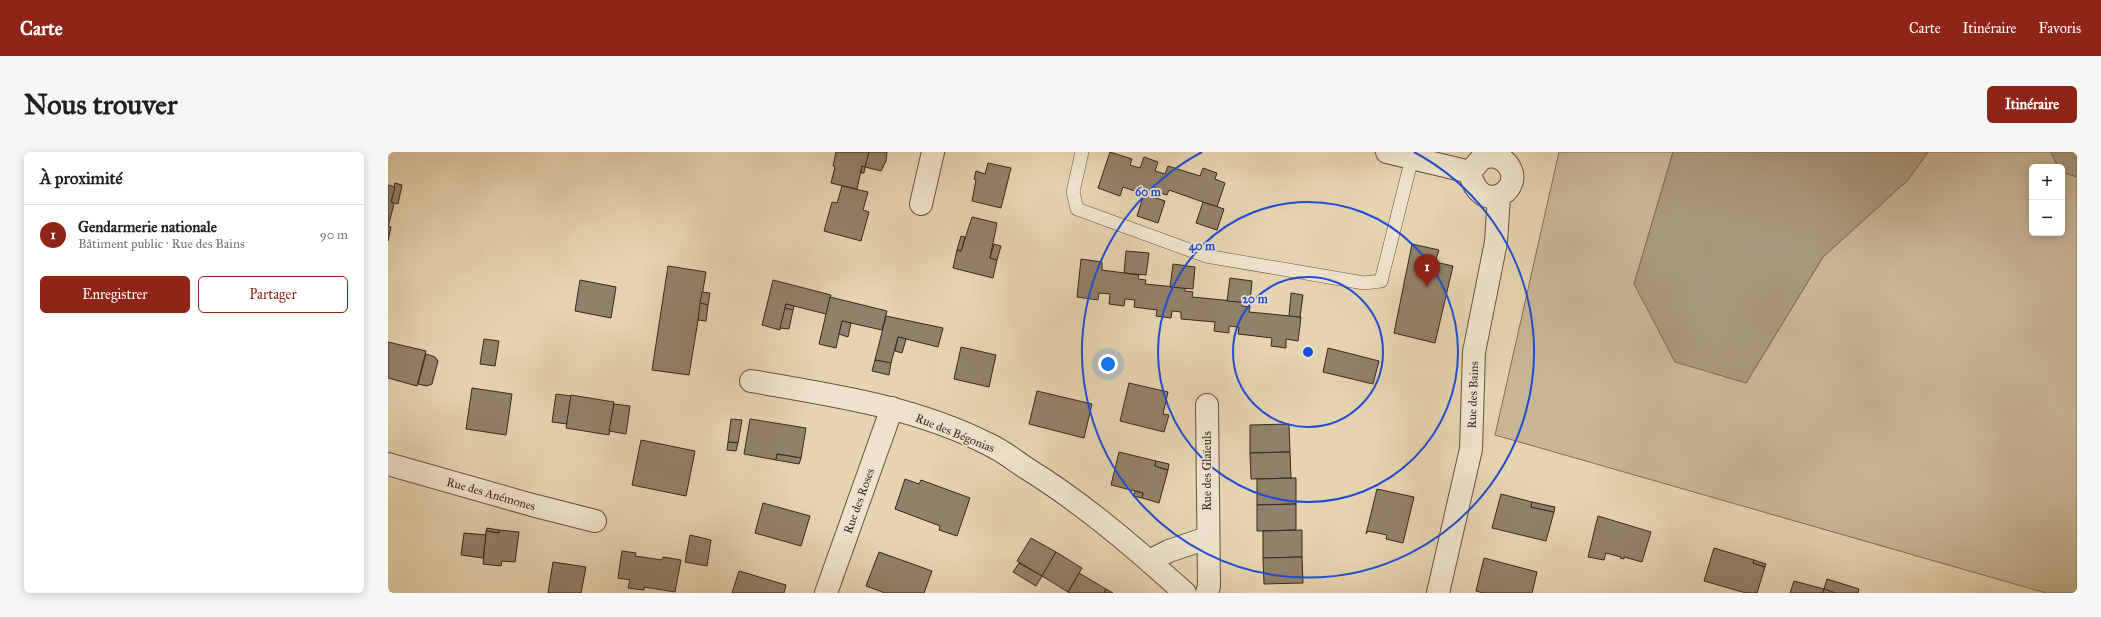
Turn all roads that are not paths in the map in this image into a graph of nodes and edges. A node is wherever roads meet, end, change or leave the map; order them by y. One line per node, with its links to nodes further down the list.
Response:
1 (933, 152): 8 (street)
2 (1082, 152): 4 (lane)
3 (1387, 152): 4 (street)
4 (1412, 158): 6 (street)
5 (1511, 158): 6 (street); 7 (street)
6 (1470, 172): 7 (street)
7 (1499, 196): 19 (street, Rue des Bains)
8 (921, 204)
9 (751, 381): 11 (street, Rue des Bégonias)
10 (1207, 405): 14 (street, Rue des Glaïeuls)
11 (892, 408): 15 (street, Rue des Bégonias); 16 (street, Rue des Roses)
12 (388, 464): 13 (street, Rue des Anémones)
13 (596, 521)
14 (1207, 538): 15 (street); 18 (street, Rue des Glaïeuls)
15 (1149, 561): 17 (street, Rue des Bégonias)
16 (826, 593)
17 (1185, 593)
18 (1207, 593)
19 (1438, 593)

